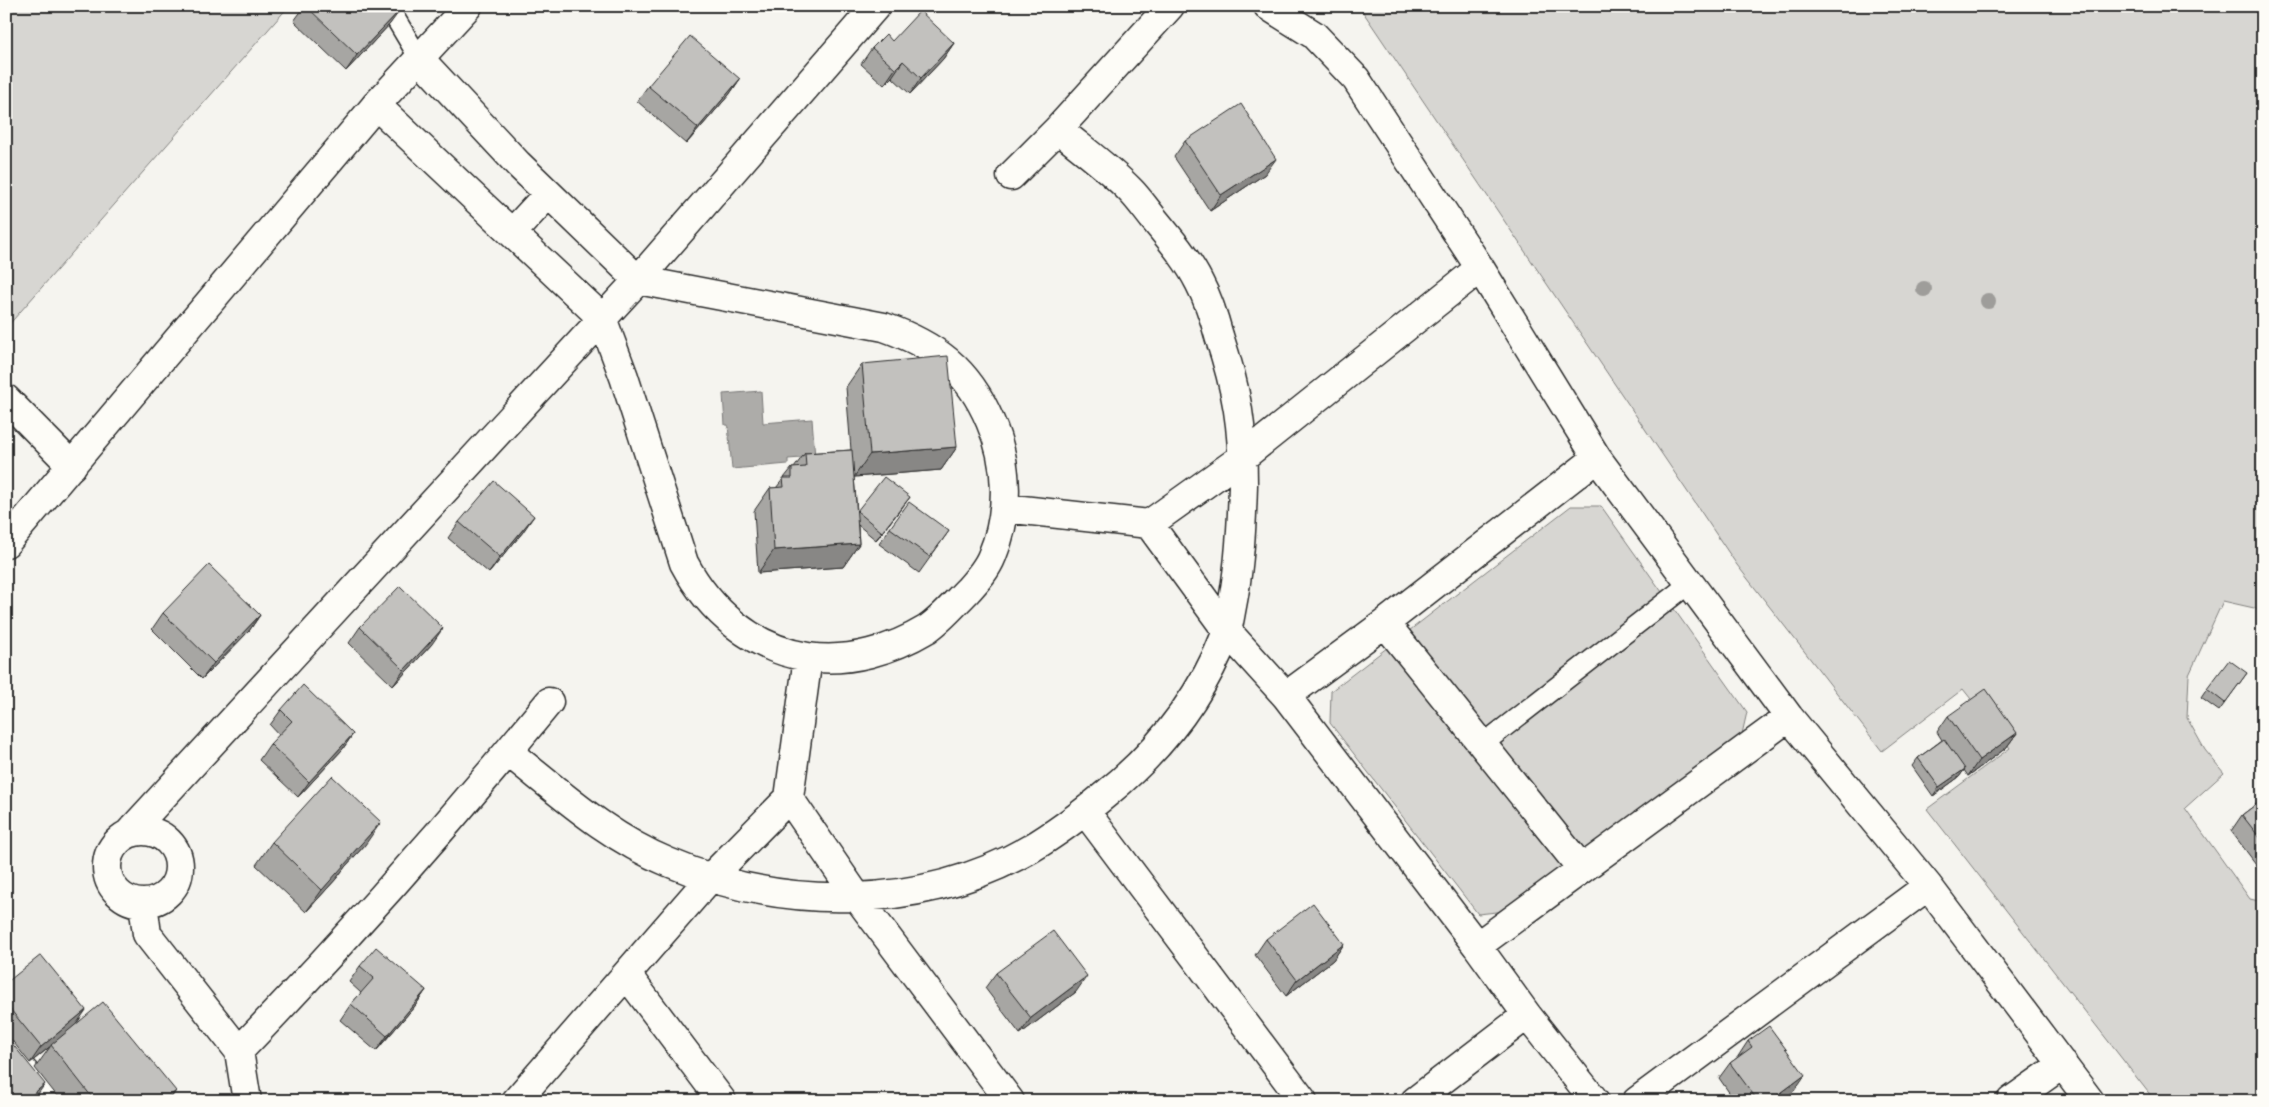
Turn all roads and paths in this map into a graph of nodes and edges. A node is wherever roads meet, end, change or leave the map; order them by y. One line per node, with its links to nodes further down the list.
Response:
1 (388, 6): 6 (lane)
2 (468, 6): 6 (street)
3 (876, 6): 13 (street)
4 (1170, 6): 8 (street)
5 (1268, 6): 12 (street)
6 (419, 58): 7 (street); 10 (street)
7 (376, 105): 11 (street); 18 (street)
8 (1058, 129): 9 (street); 16 (street)
9 (1011, 176)
10 (548, 194): 11 (street); 13 (street)
11 (512, 233): 14 (street)
12 (1480, 268): 16 (street); 17 (street)
13 (638, 280): 14 (street); 19 (street)
14 (602, 318): 25 (street); 33 (street)
15 (6, 399): 18 (street)
16 (1243, 457): 20 (street); 24 (street)
17 (1597, 458): 22 (street); 23 (street)
18 (72, 466): 21 (street)
19 (1004, 508): 20 (street); 25 (street)
20 (1149, 524): 24 (street)
21 (6, 543)
22 (1690, 583): 28 (street); 29 (lane)
23 (1385, 623): 26 (street); 29 (street)
24 (1227, 631): 26 (street); 32 (street)
25 (808, 658): 31 (street)
26 (1286, 696): 39 (street)
27 (549, 702): 30 (street)
28 (1789, 717): 34 (street); 36 (street)
29 (1483, 744): 34 (street)
30 (508, 752): 35 (street); 43 (street)
31 (788, 798): 35 (street); 37 (street)
32 (1085, 811): 37 (street); 50 (street)
33 (129, 833): 38 (street); 38 (street)
34 (1582, 869): 39 (street)
35 (710, 878): 37 (street); 40 (street)
36 (1928, 886): 44 (street); 53 (street)
37 (857, 897): 49 (street)
38 (143, 903): 43 (street)
39 (1477, 946): 41 (street)
40 (627, 974): 47 (street); 48 (street)
41 (1527, 1015): 51 (street); 52 (street)
42 (6, 1051): 45 (street)
43 (239, 1051): 46 (street)
44 (2063, 1064): 54 (street); 55 (street)
45 (49, 1101)
46 (246, 1101)
47 (516, 1101)
48 (722, 1101)
49 (1010, 1101)
50 (1303, 1101)
51 (1414, 1101)
52 (1595, 1101)
53 (1637, 1101)
54 (2011, 1101)
55 (2090, 1101)

